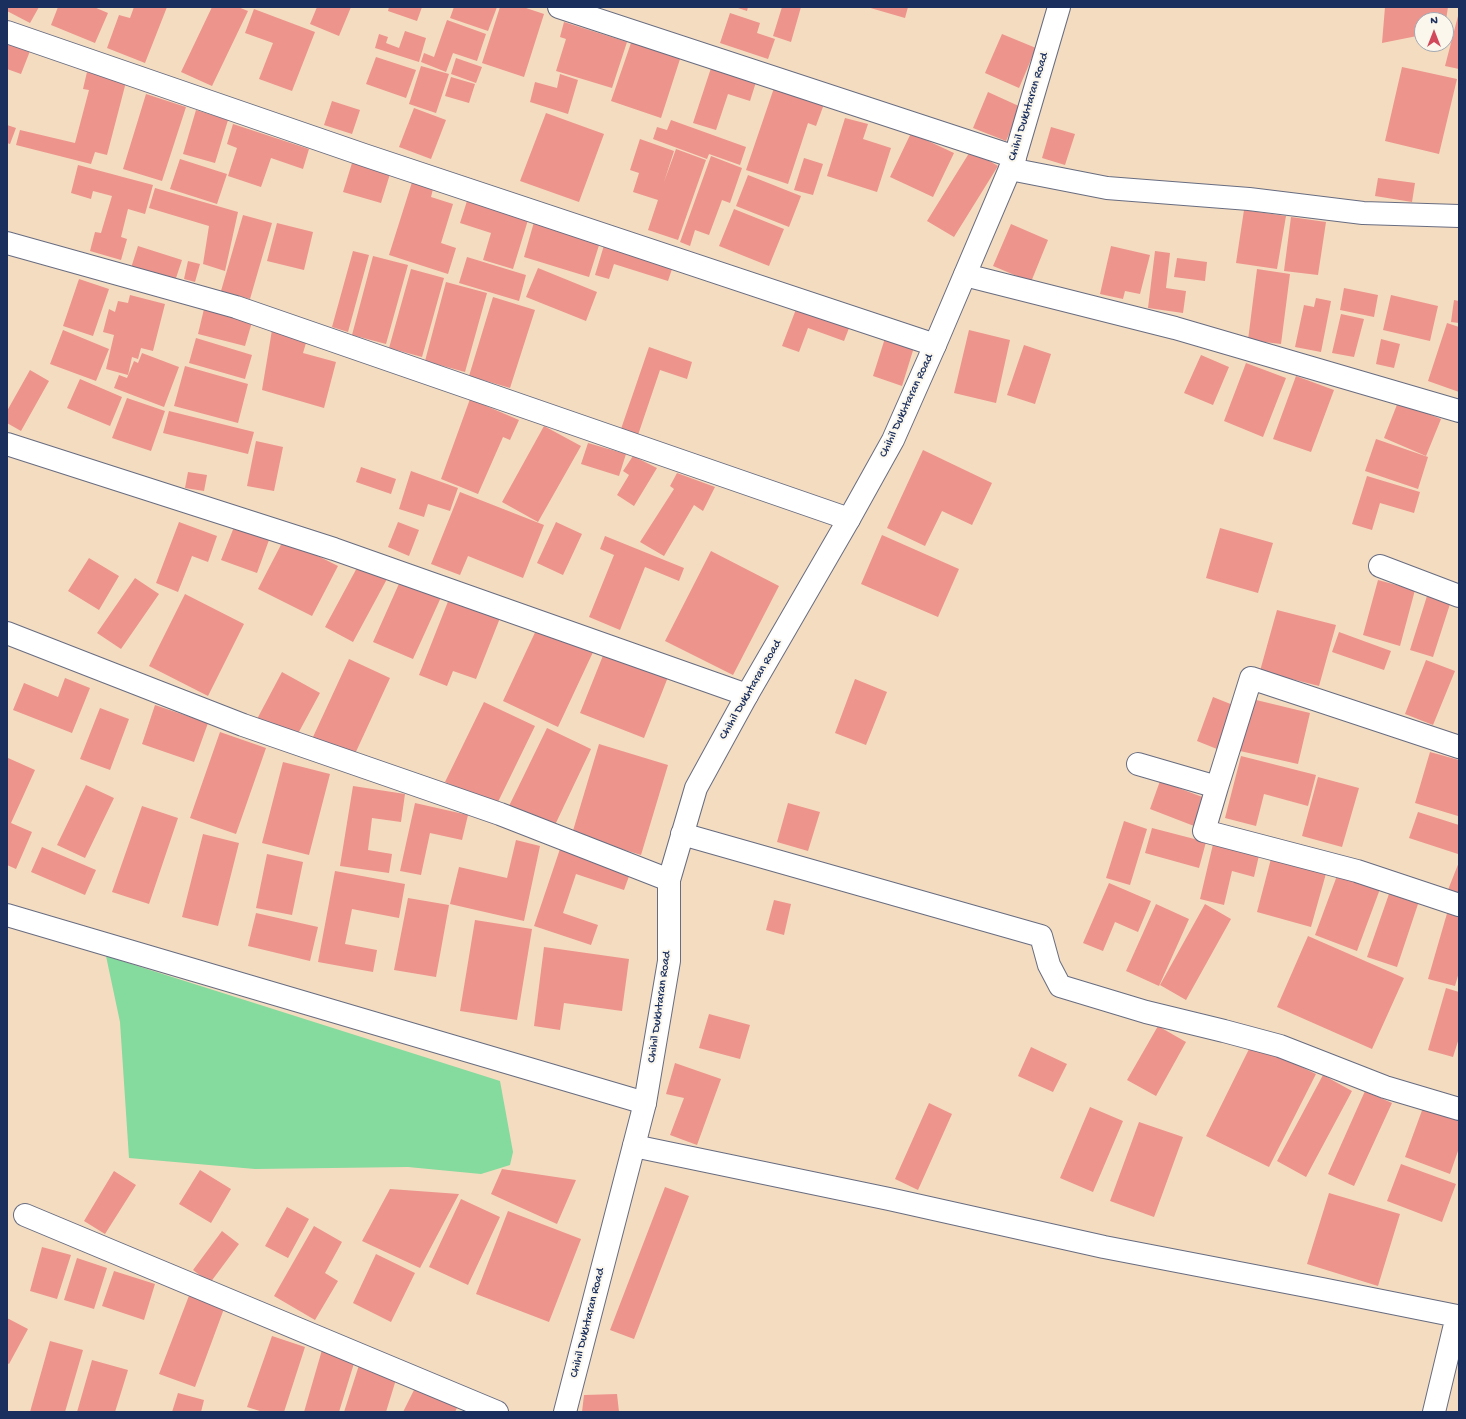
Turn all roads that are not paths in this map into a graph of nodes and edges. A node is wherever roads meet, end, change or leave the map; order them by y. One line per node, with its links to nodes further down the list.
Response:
1 (559, 7): 4 (street)
2 (1058, 7): 4 (street, Chihil Dukhtaran Road)
3 (7, 32): 8 (street)
4 (1012, 163): 5 (street); 7 (street, Chihil Dukhtaran Road)
5 (1459, 216)
6 (7, 243): 11 (street)
7 (965, 275): 8 (street, Chihil Dukhtaran Road); 9 (street)
8 (936, 345): 11 (street, Chihil Dukhtaran Road)
9 (1459, 411)
10 (7, 444): 15 (street)
11 (849, 519): 15 (street, Chihil Dukhtaran Road)
12 (1380, 566): 13 (street)
13 (1459, 596)
14 (7, 633): 20 (street)
15 (747, 695): 19 (street, Chihil Dukhtaran Road)
16 (1459, 747): 18 (street)
17 (1138, 764): 18 (street)
18 (1217, 787): 21 (street)
19 (682, 834): 20 (street, Chihil Dukhtaran Road); 24 (street)
20 (669, 880): 23 (street, Chihil Dukhtaran Road)
21 (1459, 905)
22 (7, 915): 23 (street)
23 (645, 1103): 25 (street, Chihil Dukhtaran Road)
24 (1459, 1109)
25 (634, 1146): 28 (street, Chihil Dukhtaran Road); 29 (street)
26 (25, 1215): 27 (street)
27 (498, 1412)
28 (565, 1412)
29 (1434, 1412)

